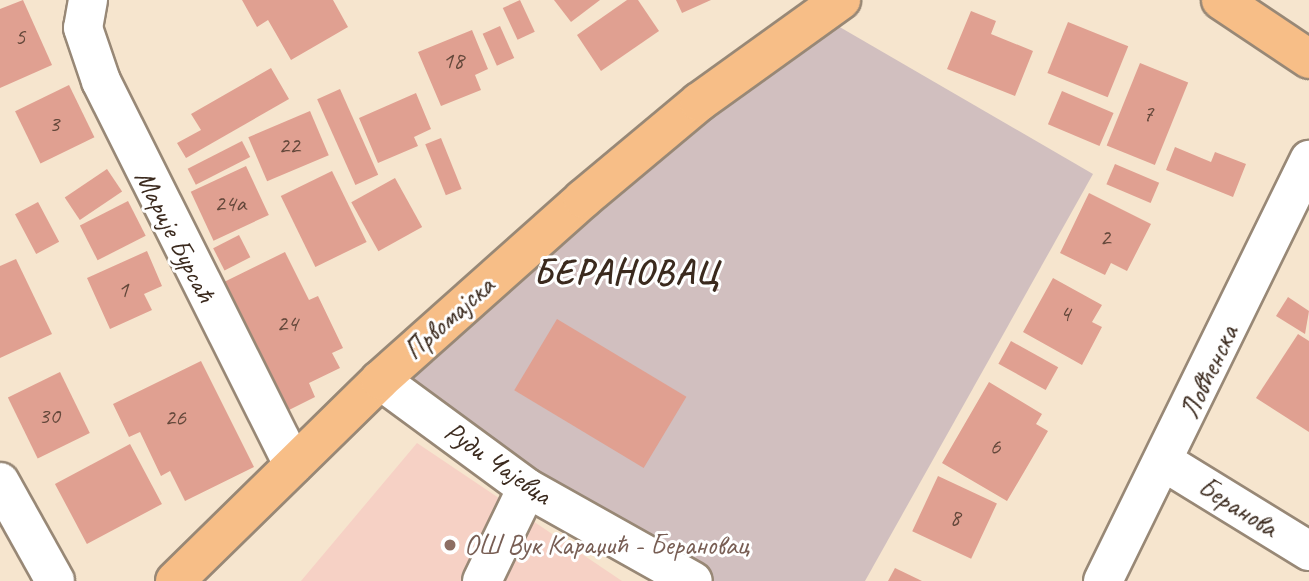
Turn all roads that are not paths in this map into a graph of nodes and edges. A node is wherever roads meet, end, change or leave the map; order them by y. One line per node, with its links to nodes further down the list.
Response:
1 (88, 0): 8 (street, Марије Бурсаћ)
2 (841, 0): 6 (main road, Првомајска)
3 (1221, 0): 4 (main road)
4 (1309, 59)
5 (1309, 160): 7 (street, Ловћенска)
6 (380, 380): 8 (main road, Првомајска); 10 (street, Руди Чајевца)
7 (1166, 463): 11 (street, Беранова); 16 (street, Ловћенска)
8 (293, 465): 13 (main road, Првомајска)
9 (0, 482): 12 (street)
10 (527, 488): 14 (street); 15 (street, Руди Чајевца)
11 (1309, 551)
12 (55, 581)
13 (175, 581)
14 (482, 581)
15 (693, 581)
16 (1103, 581)

